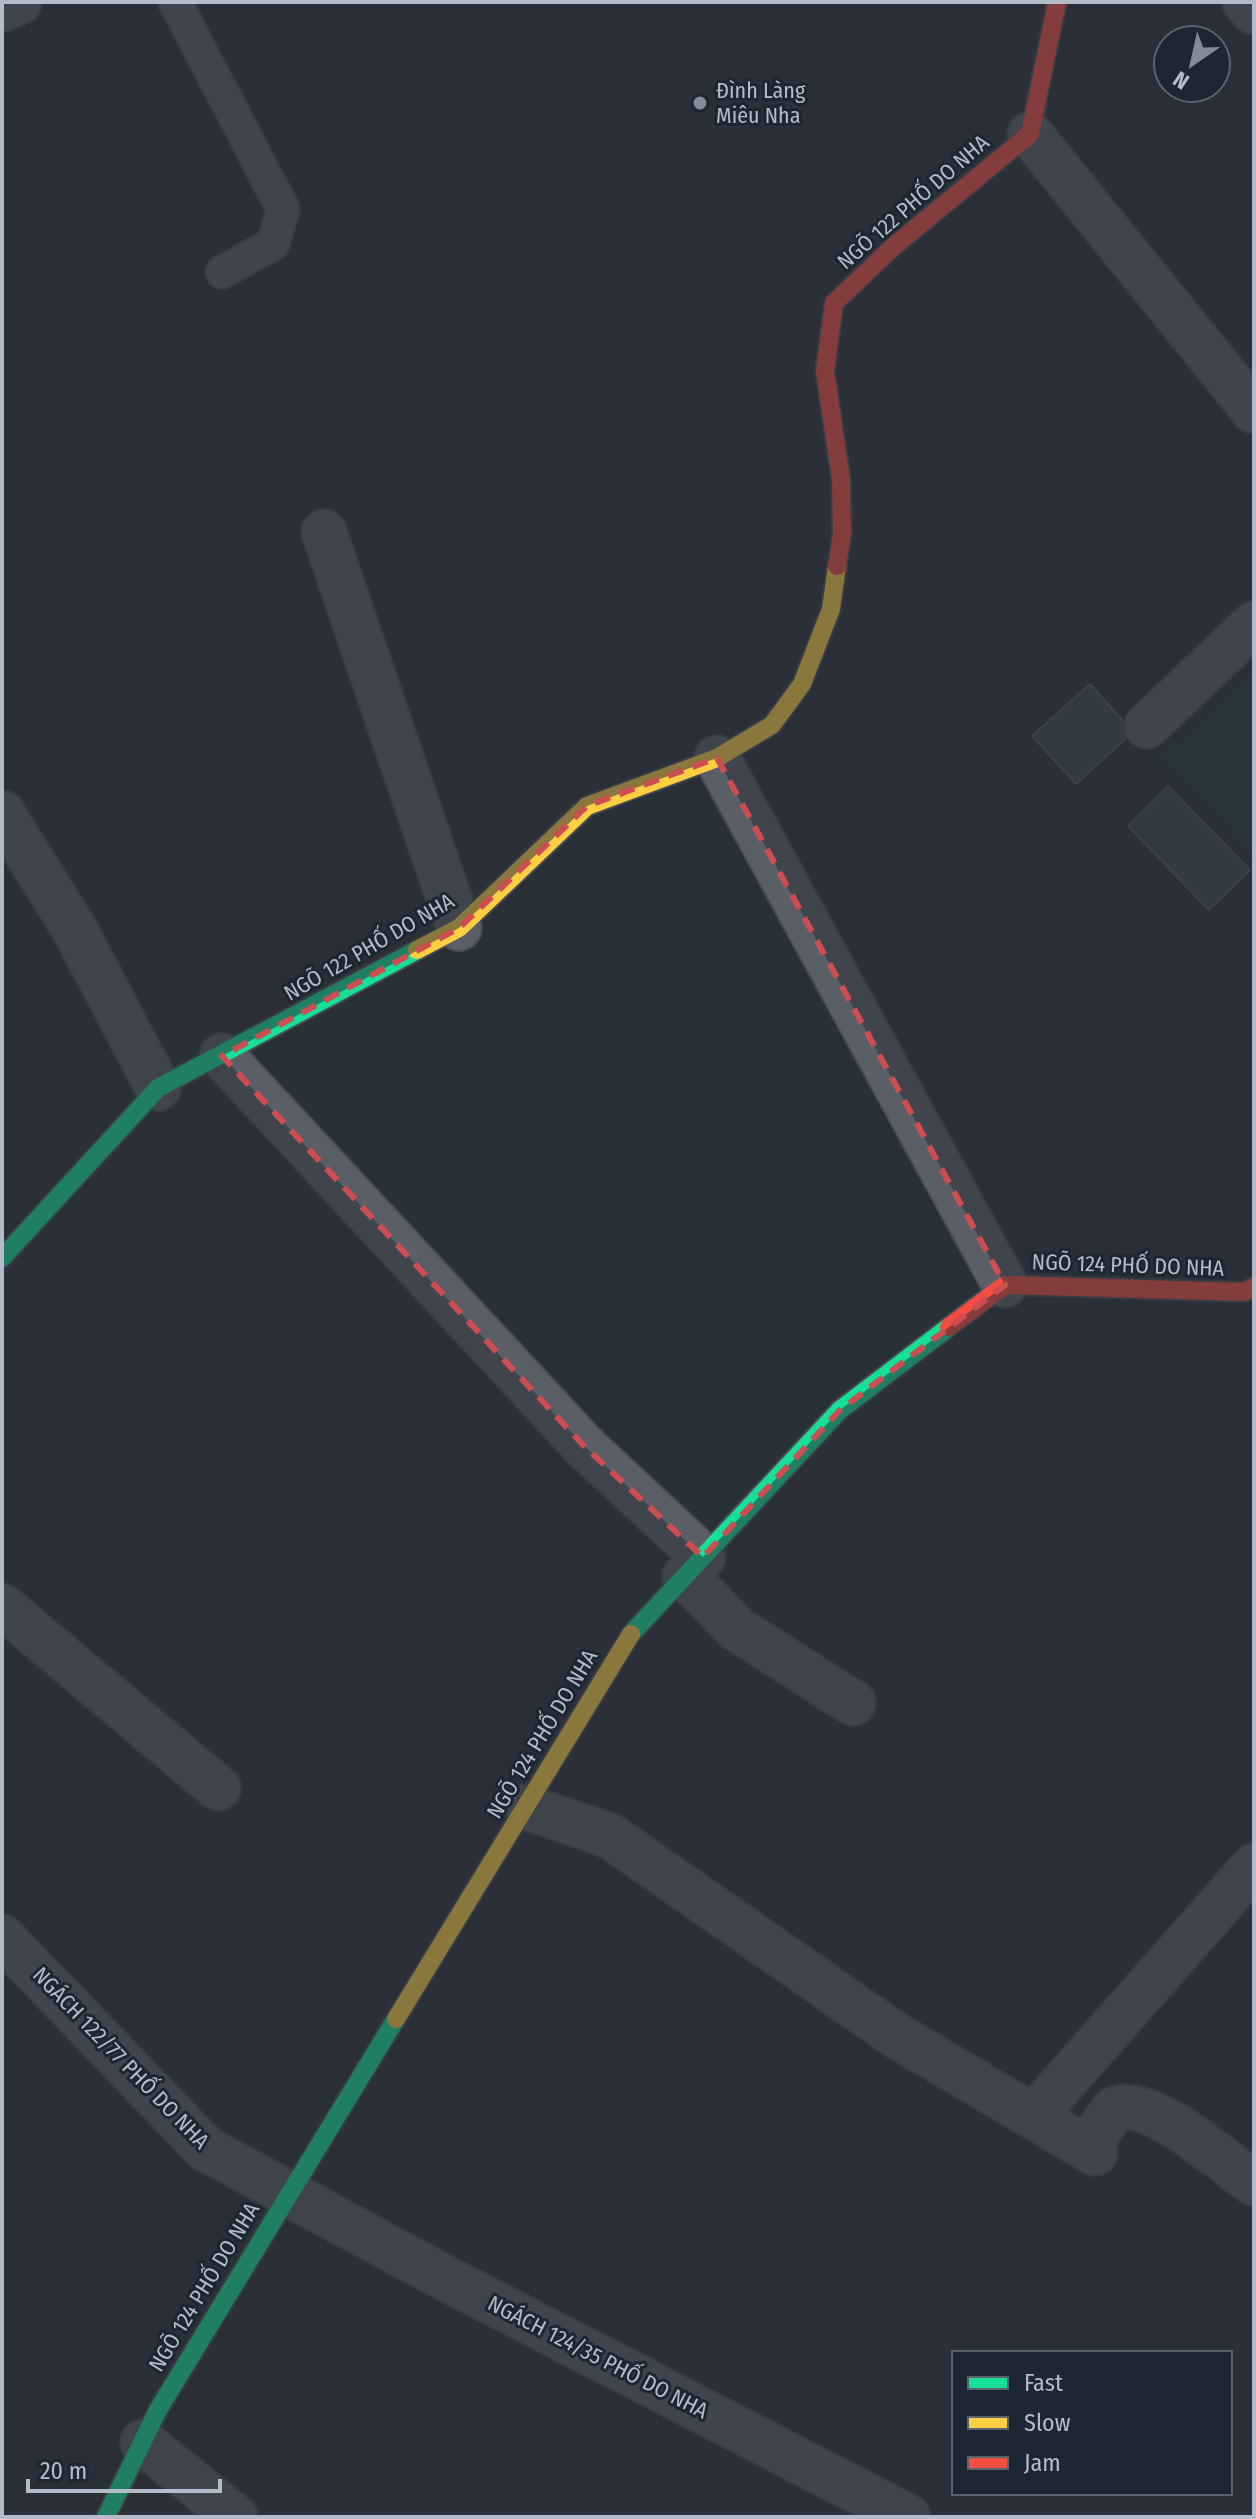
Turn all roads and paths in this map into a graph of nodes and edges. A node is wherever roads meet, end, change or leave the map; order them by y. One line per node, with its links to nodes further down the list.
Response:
1 (19, 2): 5 (street)
2 (175, 2): 8 (lane)
3 (1057, 2): 7 (street)
4 (1245, 2): 6 (street)
5 (2, 9)
6 (1254, 12)
7 (1030, 134): 9 (street); 13 (street, NGÕ 122 PHỐ DO NHA)
8 (222, 272)
9 (1254, 411)
10 (324, 532): 15 (street)
11 (1254, 624): 12 (street)
12 (1147, 726)
13 (717, 758): 15 (street, NGÕ 122 PHỐ DO NHA); 19 (street)
14 (2, 813): 17 (street)
15 (459, 928): 16 (street, NGÕ 122 PHỐ DO NHA)
16 (222, 1056): 17 (street, NGÕ 122 PHỐ DO NHA); 21 (street)
17 (158, 1088): 18 (street, NGÕ 122 PHỐ DO NHA)
18 (2, 1258)
19 (1005, 1285): 20 (street, NGÕ 124 PHỐ DO NHA); 21 (street, NGÕ 124 PHỐ DO NHA)
20 (1254, 1287)
21 (694, 1566): 23 (street); 25 (street, NGÕ 124 PHỐ DO NHA)
22 (2, 1606): 24 (street)
23 (853, 1703)
24 (218, 1788)
25 (526, 1807): 28 (street); 30 (street, NGÕ 124 PHỐ DO NHA)
26 (1254, 1866): 28 (street)
27 (2, 1937): 30 (street, NGÁCH 122/77 PHỐ DO NHA)
28 (1034, 2116): 29 (street)
29 (1254, 2183)
30 (288, 2194): 31 (street, NGÕ 124 PHỐ DO NHA); 34 (street, NGÁCH 124/35 PHỐ DO NHA)
31 (143, 2442): 32 (street, NGÕ 124 PHỐ DO NHA); 33 (street)
32 (106, 2517)
33 (235, 2517)
34 (908, 2517)

